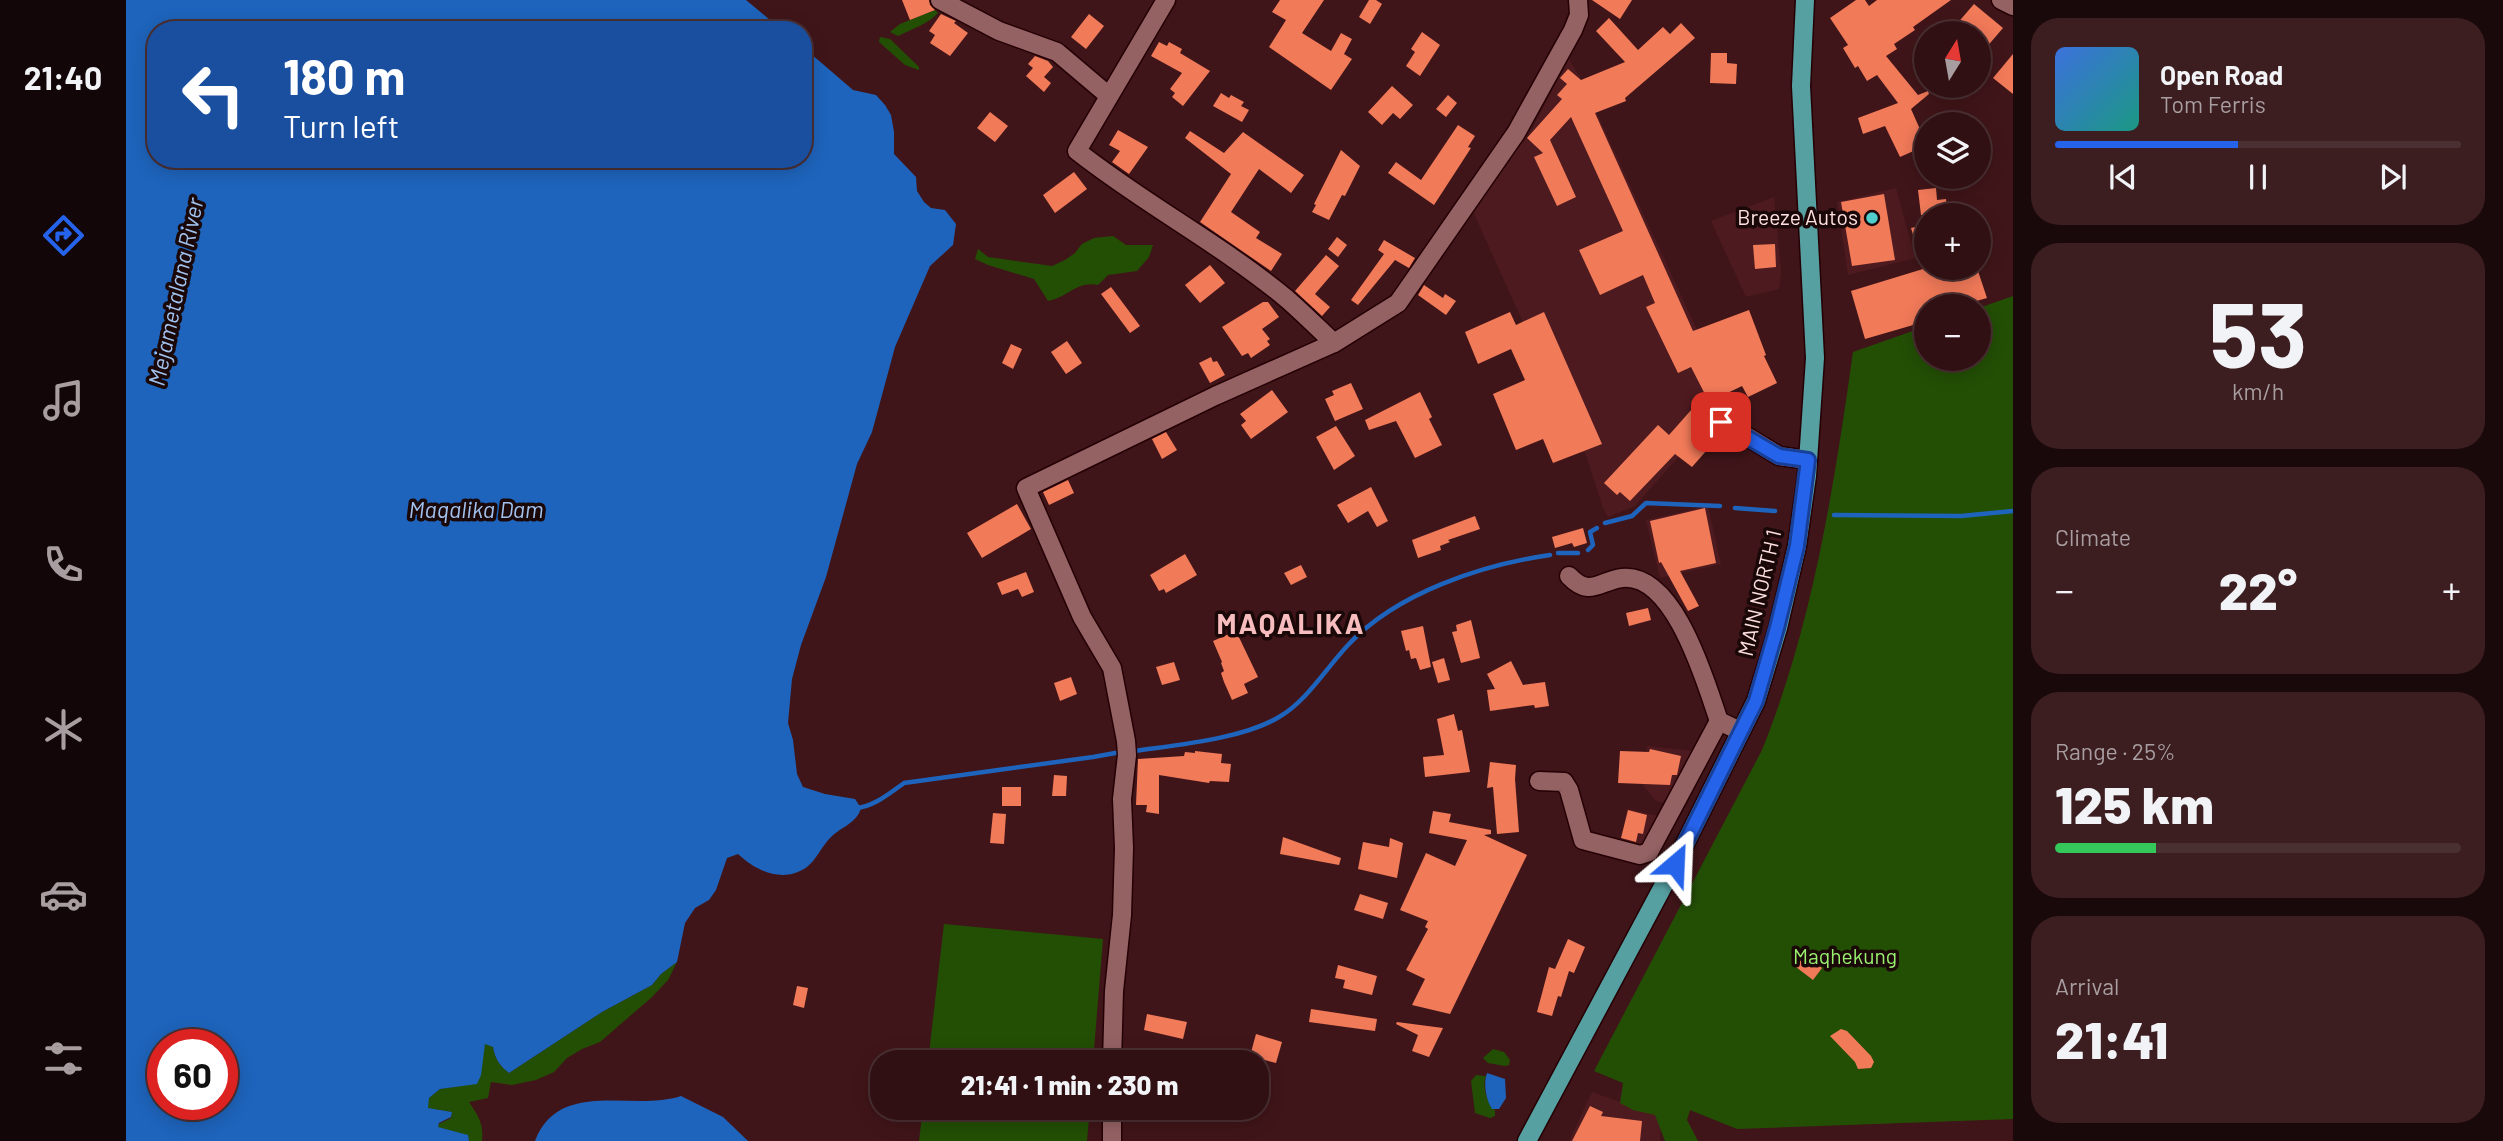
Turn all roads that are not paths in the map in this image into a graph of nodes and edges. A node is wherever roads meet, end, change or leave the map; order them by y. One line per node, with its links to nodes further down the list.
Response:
1 (940, 0): 7 (street)
2 (1166, 0): 7 (street)
3 (1578, 0): 8 (street)
4 (1805, 0): 10 (main road, MAIN NORTH 1)
5 (2001, 0): 6 (street)
6 (2013, 6)
7 (1109, 96): 8 (street)
8 (1334, 343): 15 (street)
9 (1713, 416): 10 (street)
10 (1808, 460): 13 (main road, MAIN NORTH 1)
11 (1569, 576): 12 (street)
12 (1719, 721): 13 (street); 14 (street)
13 (1740, 731): 18 (main road, MAIN NORTH 1)
14 (1539, 781)
15 (1112, 1050)
16 (1112, 1120): 17 (street)
17 (1112, 1141)
18 (1527, 1141)

